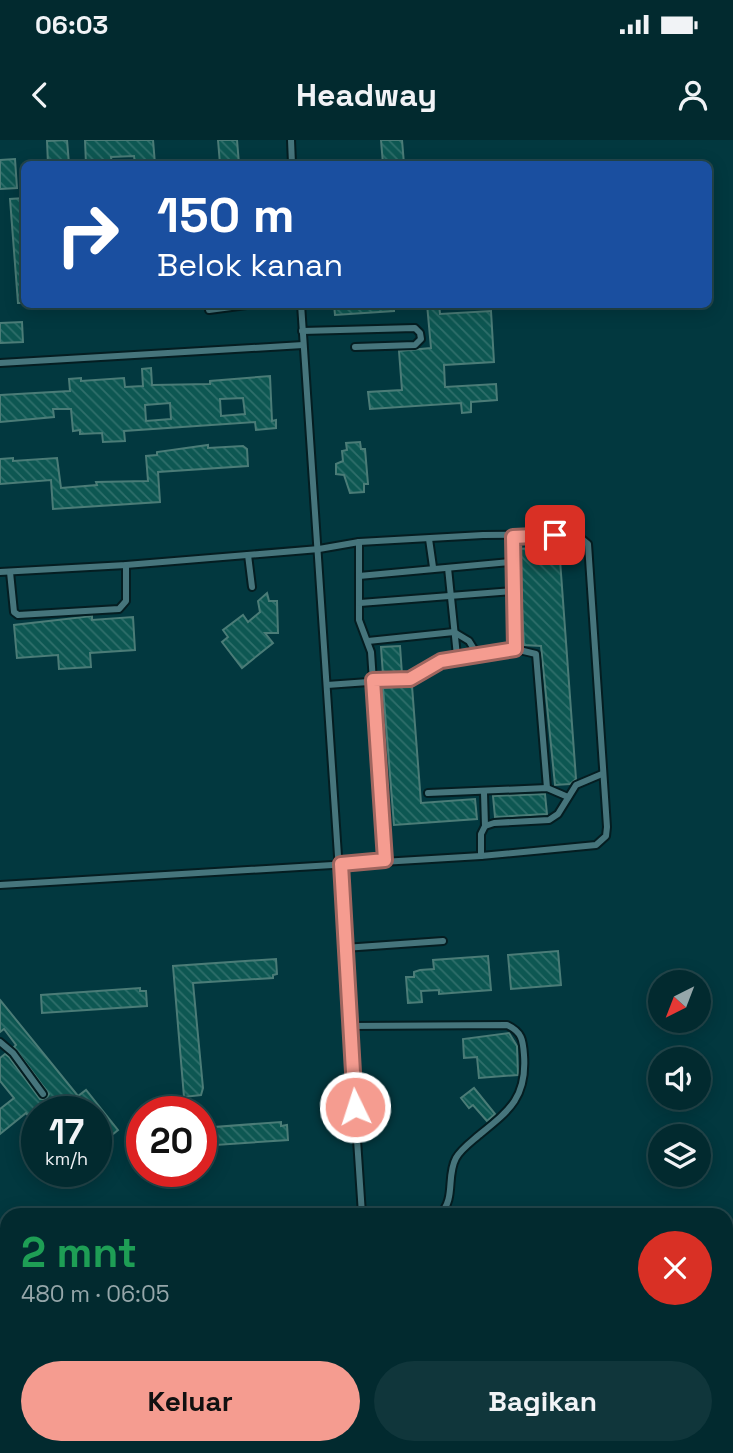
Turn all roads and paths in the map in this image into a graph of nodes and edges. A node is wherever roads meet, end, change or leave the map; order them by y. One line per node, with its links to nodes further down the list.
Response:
1 (291, 140): 2 (lane)
2 (292, 161)
3 (224, 308): 5 (lane)
4 (301, 308): 6 (lane)
5 (209, 310)
6 (302, 331): 7 (lane); 8 (lane)
7 (303, 345): 9 (lane); 13 (lane)
8 (355, 347)
9 (0, 363)
10 (513, 537): 11 (lane); 15 (lane); 33 (lane)
11 (429, 539): 12 (lane); 17 (lane)
12 (359, 542): 13 (lane); 21 (lane)
13 (319, 549): 14 (lane); 32 (lane)
14 (248, 555): 16 (lane); 22 (lane)
15 (512, 562): 18 (lane); 23 (lane)
16 (126, 565): 20 (lane); 20 (lane)
17 (433, 567): 18 (lane); 21 (lane)
18 (448, 568): 24 (lane)
19 (0, 572): 20 (lane)
20 (10, 572)
21 (359, 576): 25 (lane)
22 (252, 587)
23 (513, 591): 24 (lane); 28 (lane)
24 (451, 594): 25 (lane); 26 (lane)
25 (360, 603): 27 (lane)
26 (454, 632): 27 (lane); 29 (lane); 30 (lane)
27 (368, 641): 31 (lane)
28 (515, 649): 29 (lane); 34 (lane)
29 (477, 654): 30 (lane)
30 (457, 656): 31 (lane)
31 (373, 680): 32 (lane); 40 (lane)
32 (327, 685): 41 (lane)
33 (602, 774): 37 (lane); 39 (lane)
34 (547, 788): 36 (lane); 37 (lane)
35 (428, 793): 36 (lane)
36 (484, 793): 38 (lane)
37 (568, 797): 38 (lane)
38 (485, 826): 39 (lane)
39 (481, 856): 40 (lane)
40 (385, 860): 41 (lane)
41 (341, 864): 42 (lane); 44 (lane)
42 (0, 885)
43 (443, 941): 44 (lane)
44 (344, 948): 45 (lane)
45 (349, 1026): 48 (lane); 49 (lane)
46 (0, 1042): 47 (lane)
47 (43, 1094)
48 (362, 1208)
49 (444, 1208)

